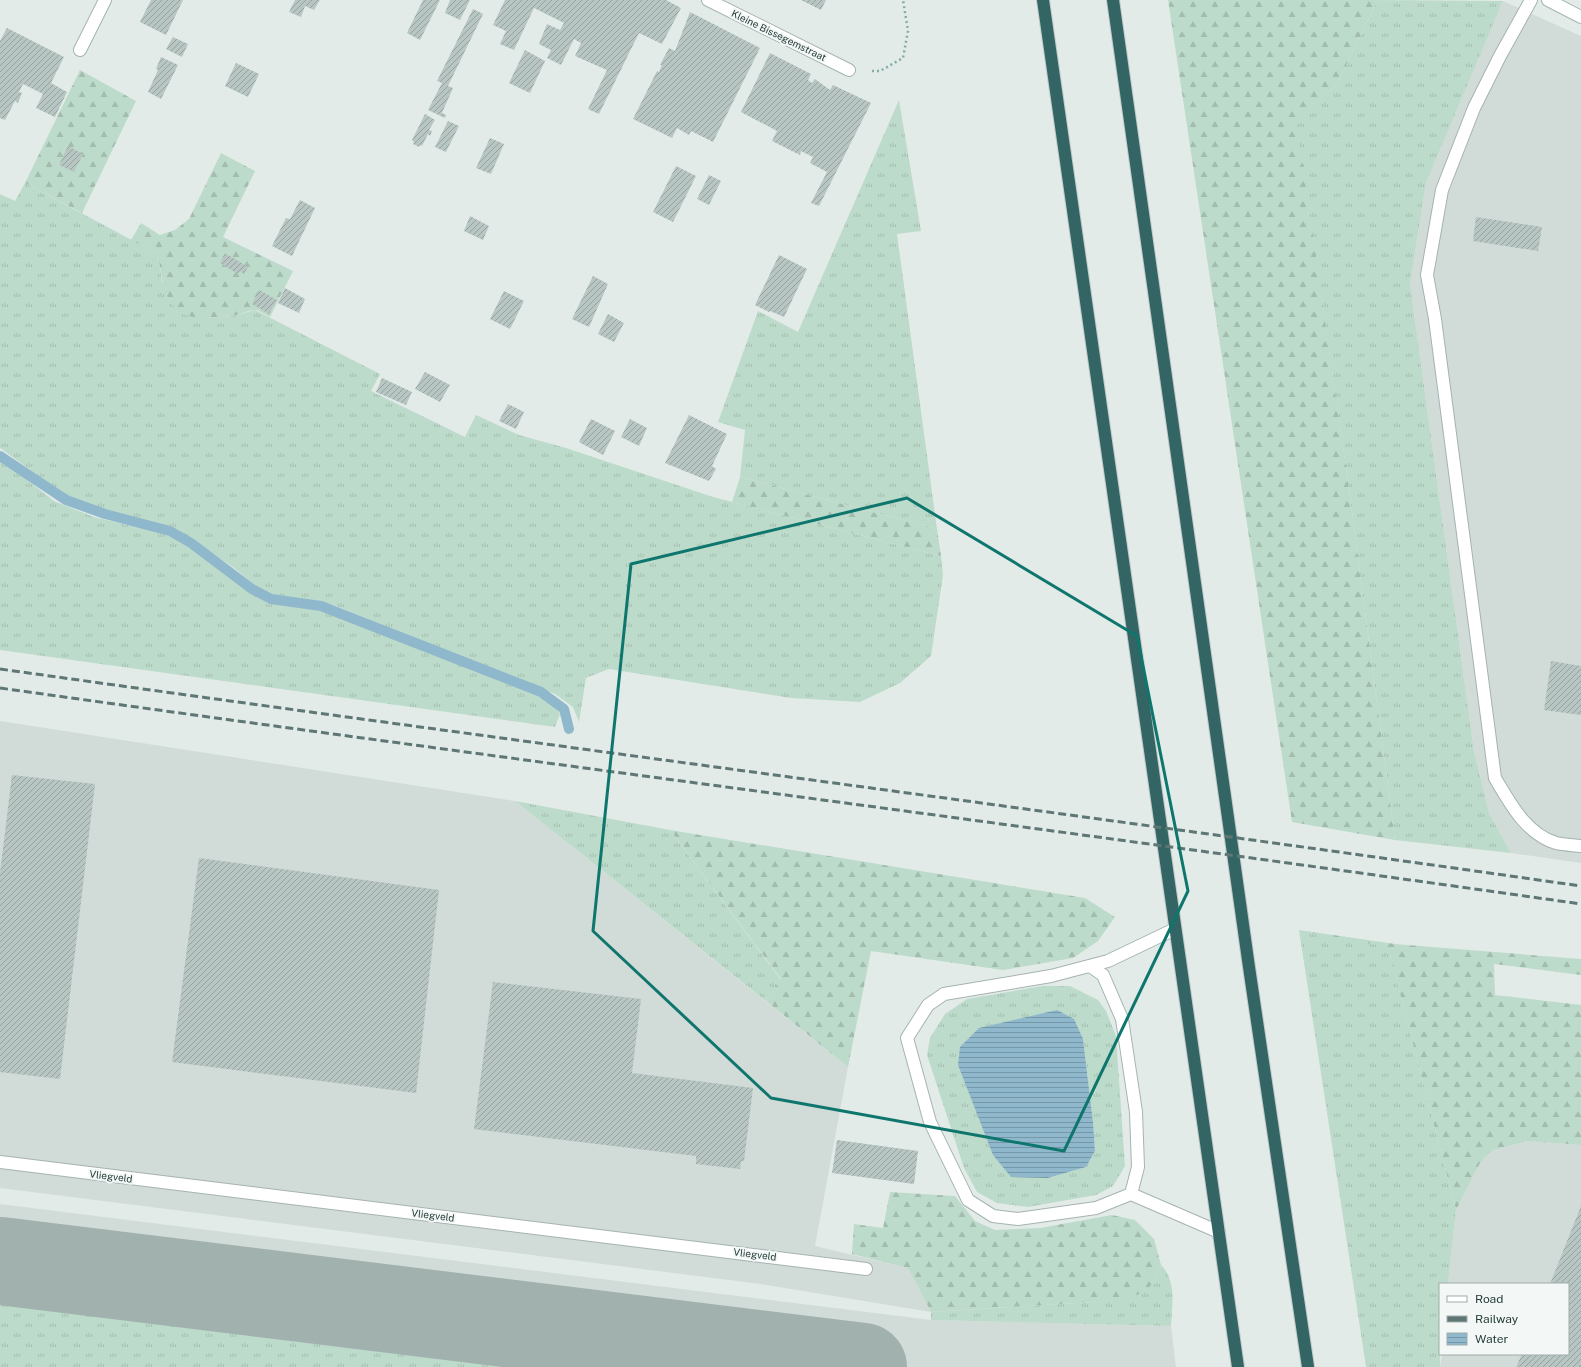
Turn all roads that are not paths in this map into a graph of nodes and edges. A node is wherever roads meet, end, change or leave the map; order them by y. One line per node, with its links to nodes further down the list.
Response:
1 (104, 0): 8 (street)
2 (708, 0): 9 (street, Kleine Bissegemstraat)
3 (1043, 0): 11 (highway)
4 (1114, 0): 18 (highway)
5 (1531, 0): 10 (street)
6 (1548, 0): 7 (street)
7 (1581, 17)
8 (80, 50)
9 (849, 70)
10 (1581, 846)
11 (1175, 929): 12 (street); 15 (highway)
12 (1090, 966): 14 (street); 14 (street)
13 (0, 1162): 16 (street, Vliegveld)
14 (1131, 1194): 15 (street)
15 (1219, 1232): 17 (highway)
16 (866, 1269)
17 (1238, 1367)
18 (1308, 1367)

